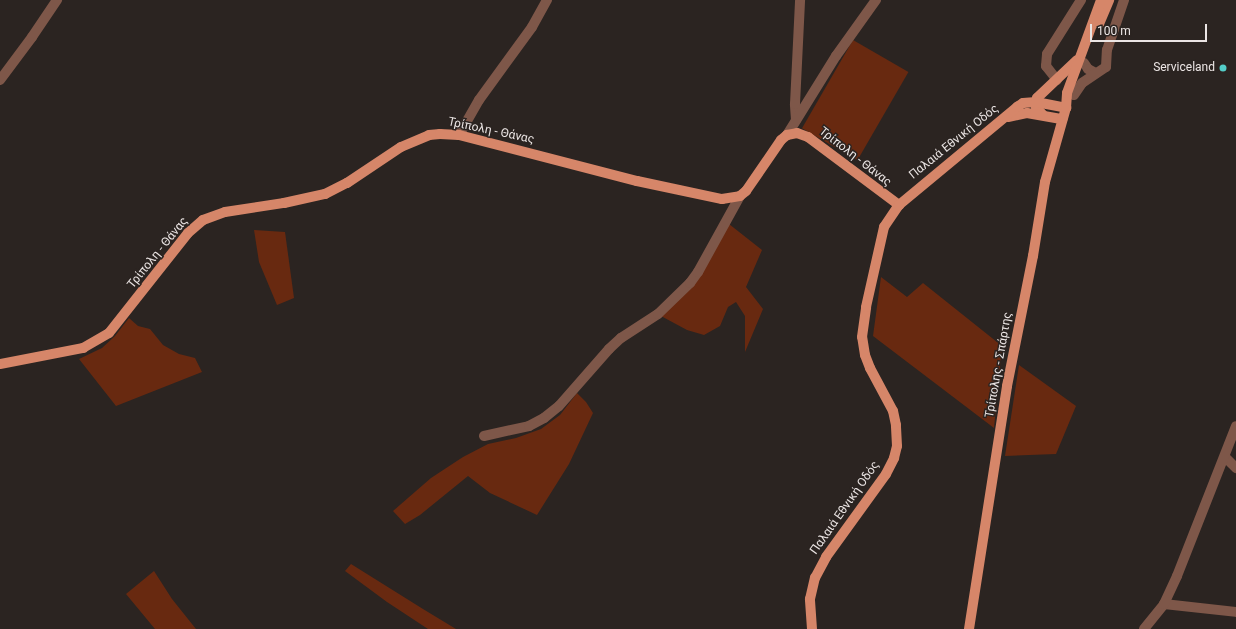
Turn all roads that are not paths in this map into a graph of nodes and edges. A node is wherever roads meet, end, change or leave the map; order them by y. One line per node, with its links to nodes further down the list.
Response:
1 (56, 0): 11 (street)
2 (546, 0): 21 (street)
3 (800, 0): 18 (street)
4 (876, 0): 18 (street)
5 (1081, 0): 12 (street)
6 (1101, 0): 9 (main road, Τρίπολης - Σπάρτης)
7 (1109, 0): 9 (main road, Τρίπολης - Σπάρτης)
8 (1124, 0): 10 (street)
9 (1082, 60): 10 (street); 12 (main road); 13 (main road, Τρίπολης - Σπάρτης); 15 (main road, Τρίπολης - Σπάρτης)
10 (1096, 73): 13 (street)
11 (0, 80)
12 (1057, 80): 14 (main road)
13 (1074, 95): 15 (main road, Τρίπολης - Σπάρτης)
14 (1036, 102): 15 (main road); 16 (main road); 17 (main road, Παλαιά Εθνική Οδός)
15 (1066, 108): 19 (main road, Τρίπολης - Σπάρτης)
16 (1043, 115): 17 (main road); 19 (main road)
17 (1004, 119): 23 (main road, Παλαιά Εθνική Οδός)
18 (796, 120): 20 (street)
19 (1062, 120): 32 (main road, Τρίπολης - Σπάρτης)
20 (787, 135): 22 (main road); 23 (main road, Τρίπολη - Θάνας)
21 (459, 136): 22 (main road, Τρίπολη - Θάνας); 24 (main road, Τρίπολη - Θάνας)
22 (740, 196): 26 (street)
23 (898, 205): 31 (main road, Παλαιά Εθνική Οδός)
24 (0, 364)
25 (1236, 426): 27 (street)
26 (484, 436)
27 (1225, 457): 28 (street); 29 (street)
28 (1236, 468)
29 (1164, 604): 30 (street); 33 (street)
30 (1236, 612)
31 (812, 629)
32 (969, 629)
33 (1144, 629)

